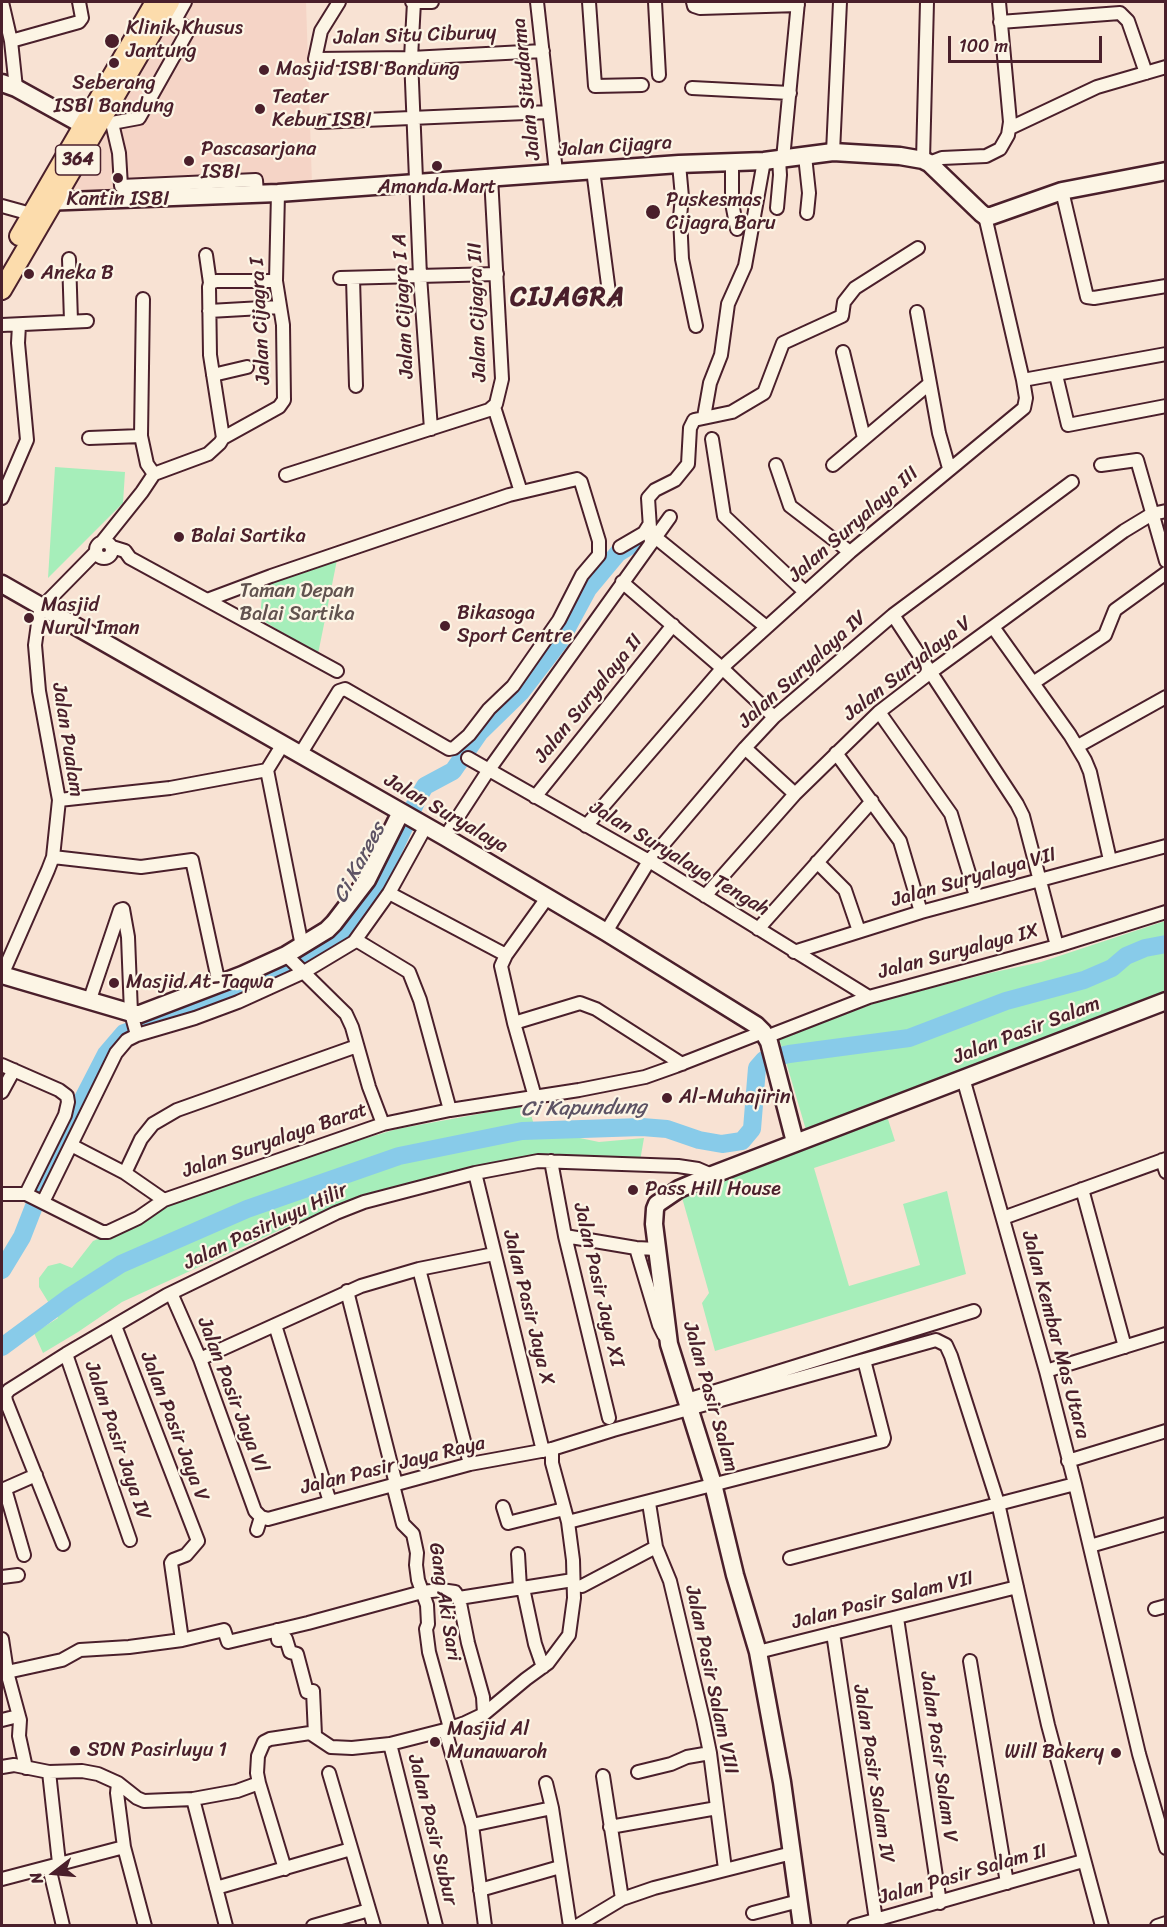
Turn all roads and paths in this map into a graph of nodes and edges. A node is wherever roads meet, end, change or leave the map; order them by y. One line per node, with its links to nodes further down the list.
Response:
1 (2, 2): 18 (street)
2 (79, 2): 18 (street)
3 (155, 2): 32 (main road, 364)
4 (170, 2): 29 (main road, 364)
5 (185, 2): 47 (street)
6 (339, 2): 20 (street, Jalan Situ Ciburuy)
7 (413, 2): 8 (street); 20 (street, Jalan Cijagra I A)
8 (432, 2)
9 (537, 2): 19 (street, Jalan Situdarma)
10 (590, 2): 25 (street)
11 (656, 2): 23 (street)
12 (693, 2): 16 (street)
13 (840, 2): 34 (street)
14 (927, 2): 37 (street)
15 (999, 2): 17 (street)
16 (798, 3): 27 (street)
17 (1000, 22): 22 (street); 33 (street)
18 (11, 41): 24 (street)
19 (543, 51): 20 (street, Jalan Situ Ciburuy); 28 (street, Jalan Situdarma)
20 (411, 58): 30 (street, Jalan Cijagra I A)
21 (1166, 67): 22 (street)
22 (1146, 73): 33 (street)
23 (658, 75)
24 (8, 85): 32 (street)
25 (642, 85)
26 (692, 88): 27 (street)
27 (790, 93): 36 (street)
28 (549, 112): 30 (street); 42 (street, Jalan Situdarma)
29 (103, 118): 32 (street); 49 (main road, 364)
30 (414, 120): 31 (street); 44 (street, Jalan Cijagra I A)
31 (319, 122)
32 (83, 125): 49 (main road, 364)
33 (1010, 128): 37 (street)
34 (833, 152): 35 (street, Jalan Cijagra); 37 (street, Jalan Cijagra)
35 (806, 156): 36 (street, Jalan Cijagra); 52 (street)
36 (775, 160): 38 (street, Jalan Cijagra); 50 (street); 84 (street)
37 (926, 161): 51 (street)
38 (732, 162): 39 (street, Jalan Cijagra); 53 (street)
39 (679, 164): 40 (street, Jalan Cijagra); 73 (street)
40 (593, 170): 42 (street, Jalan Cijagra); 65 (street)
41 (1166, 171): 45 (street)
42 (556, 172): 43 (street, Jalan Cijagra)
43 (491, 177): 44 (street, Jalan Cijagra); 58 (street, Jalan Cijagra III)
44 (417, 181): 46 (street, Jalan Cijagra); 59 (street, Jalan Cijagra I A)
45 (1062, 191): 51 (street); 62 (street)
46 (278, 193): 47 (street, Jalan Cijagra); 60 (street, Jalan Cijagra I)
47 (257, 194): 49 (street, Jalan Cijagra)
48 (2, 206): 49 (street)
49 (41, 206): 57 (main road, 364); 63 (main road, 364)
50 (777, 208)
51 (977, 208): 79 (street, Jalan Suryalaya III)
52 (807, 213)
53 (738, 229)
54 (918, 248): 84 (street)
55 (206, 255): 61 (street)
56 (69, 259): 69 (street)
57 (2, 265)
58 (497, 274): 59 (street); 83 (street, Jalan Cijagra III)
59 (420, 276): 81 (street); 85 (street, Jalan Cijagra I A)
60 (276, 281): 61 (street); 66 (street, Jalan Cijagra I)
61 (210, 283): 67 (street)
62 (1166, 286)
63 (2, 290)
64 (143, 299): 86 (street)
65 (610, 300)
66 (280, 307): 67 (street); 88 (street, Jalan Cijagra I)
67 (209, 310): 77 (street)
68 (916, 312): 80 (street)
69 (71, 321): 70 (street); 72 (street)
70 (87, 321)
71 (2, 325): 72 (street)
72 (19, 325): 99 (street)
73 (696, 326)
74 (843, 351): 89 (street)
75 (1166, 354): 78 (street)
76 (248, 367): 77 (street)
77 (213, 375): 88 (street)
78 (1056, 375): 79 (street); 82 (street)
79 (1023, 381): 94 (street, Jalan Suryalaya III)
80 (929, 384): 89 (street); 94 (street)
81 (356, 386)
82 (1166, 406)
83 (494, 407): 85 (street, Jalan Cijagra III); 98 (street)
84 (704, 417): 103 (street)
85 (431, 429): 96 (street, Jalan Cijagra III)
86 (141, 436): 87 (street); 95 (street)
87 (89, 438)
88 (224, 438): 95 (street, Jalan Cijagra I)
89 (864, 438): 92 (street)
90 (712, 440): 111 (street)
91 (776, 465): 106 (street)
92 (833, 465)
93 (1101, 465): 101 (street)
94 (949, 468): 106 (street, Jalan Suryalaya III)
95 (153, 474): 105 (street)
96 (286, 475)
97 (1072, 482): 114 (street, Jalan Suryalaya IV)
98 (521, 492): 112 (street); 128 (street)
99 (2, 498)
100 (1166, 511): 101 (street, Jalan Suryalaya V)
101 (1152, 514): 107 (street); 117 (street, Jalan Suryalaya V)
102 (669, 517): 103 (street)
103 (651, 535): 104 (street); 109 (street); 116 (street)
104 (620, 546)
105 (104, 548): 112 (street); 113 (street)
106 (850, 552): 111 (street, Jalan Suryalaya III)
107 (1166, 561)
108 (1166, 573): 121 (street)
109 (622, 582): 115 (street); 132 (street)
110 (2, 584): 113 (street, Jalan Suryalaya)
111 (805, 592): 116 (street, Jalan Suryalaya III)
112 (207, 600): 119 (street)
113 (41, 608): 125 (street, Jalan Suryalaya); 135 (street, Jalan Pualam)
114 (893, 615): 120 (street); 124 (street, Jalan Suryalaya IV)
115 (673, 624): 118 (street); 134 (street, Jalan Suryalaya II)
116 (765, 626): 118 (street, Jalan Suryalaya III)
117 (993, 627): 120 (street, Jalan Suryalaya V); 121 (street)
118 (722, 668): 124 (street); 138 (street, Jalan Suryalaya III)
119 (337, 671)
120 (931, 672): 123 (street, Jalan Suryalaya V); 145 (street)
121 (1034, 682): 126 (street)
122 (1166, 698): 126 (street)
123 (879, 712): 129 (street, Jalan Suryalaya V); 148 (street)
124 (774, 717): 127 (street, Jalan Suryalaya IV)
125 (283, 744): 128 (street, Jalan Suryalaya); 131 (street)
126 (1078, 746): 142 (street)
127 (745, 748): 133 (street); 143 (street, Jalan Suryalaya IV)
128 (301, 753): 137 (street, Jalan Suryalaya)
129 (836, 753): 133 (street, Jalan Suryalaya V); 136 (street)
130 (468, 758): 132 (street, Jalan Suryalaya Tengah)
131 (267, 770): 135 (street); 156 (street)
132 (488, 771): 134 (street, Jalan Suryalaya Tengah); 139 (street)
133 (795, 794): 147 (street, Jalan Suryalaya V)
134 (535, 797): 138 (street, Jalan Suryalaya Tengah)
135 (59, 800): 141 (street, Jalan Pualam)
136 (872, 801): 144 (street); 150 (street)
137 (413, 819): 139 (street, Jalan Suryalaya); 146 (street); 156 (street)
138 (586, 826): 143 (street, Jalan Suryalaya Tengah)
139 (445, 837): 149 (street, Jalan Suryalaya)
140 (1166, 846): 142 (street, Jalan Suryalaya VII)
141 (53, 856): 161 (street, Jalan Pualam); 162 (street)
142 (1110, 860): 145 (street, Jalan Suryalaya VII)
143 (649, 861): 147 (street, Jalan Suryalaya Tengah); 154 (street, Jalan Suryalaya IV)
144 (817, 862): 152 (street); 153 (street)
145 (1038, 879): 148 (street, Jalan Suryalaya VII); 157 (street)
146 (389, 893): 155 (street); 159 (street)
147 (705, 896): 152 (street, Jalan Suryalaya Tengah)
148 (976, 896): 150 (street, Jalan Suryalaya VII)
149 (547, 897): 154 (street, Jalan Suryalaya); 159 (street)
150 (921, 912): 153 (street, Jalan Suryalaya VII)
151 (1166, 912): 157 (street, Jalan Suryalaya IX)
152 (758, 929): 158 (street, Jalan Suryalaya Tengah)
153 (859, 931): 158 (street, Jalan Suryalaya VII)
154 (606, 932): 169 (street, Jalan Suryalaya)
155 (356, 940): 160 (street); 177 (street)
156 (302, 946): 160 (street)
157 (1057, 946): 163 (street, Jalan Suryalaya IX)
158 (794, 952): 163 (street, Jalan Suryalaya Tengah)
159 (506, 955): 167 (street)
160 (297, 965): 162 (street); 168 (street); 170 (street)
161 (2, 975): 165 (street)
162 (219, 984): 166 (street)
163 (869, 997): 169 (street, Jalan Suryalaya IX)
164 (1166, 1001): 174 (street, Jalan Pasir Salam)
165 (89, 1002): 166 (street); 166 (street)
166 (131, 1015): 168 (street)
167 (514, 1023): 171 (street); 176 (street)
168 (136, 1032): 180 (street)
169 (766, 1037): 171 (street, Jalan Suryalaya IX); 179 (street)
170 (357, 1046): 178 (street); 184 (street)
171 (682, 1064): 176 (street, Jalan Suryalaya Barat)
172 (2, 1065): 173 (street)
173 (14, 1070): 175 (street); 190 (street)
174 (963, 1078): 179 (street, Jalan Pasir Salam); 192 (street, Jalan Kembar Mas Utara)
175 (2, 1092)
176 (534, 1097): 177 (street, Jalan Suryalaya Barat)
177 (450, 1110): 178 (street, Jalan Suryalaya Barat)
178 (383, 1124): 191 (street, Jalan Suryalaya Barat)
179 (795, 1142): 186 (street, Jalan Pasir Salam)
180 (71, 1145): 184 (street); 190 (street)
181 (551, 1161): 183 (street, Jalan Pasirluyu Hilir); 185 (street, Jalan Pasirluyu Hilir); 193 (street, Jalan Pasir Jaya XI)
182 (1164, 1164): 188 (street)
183 (678, 1166): 186 (street, Jalan Pasirluyu Hilir); 187 (street)
184 (125, 1173): 191 (street)
185 (475, 1173): 196 (street, Jalan Pasir Jaya X); 199 (street, Jalan Pasirluyu Hilir)
186 (712, 1175): 187 (street, Jalan Pasir Salam)
187 (679, 1189): 195 (street, Jalan Pasir Salam)
188 (1082, 1190): 192 (street); 205 (street)
189 (2, 1194): 190 (street)
190 (34, 1198): 191 (street, Jalan Suryalaya Barat)
191 (164, 1200)
192 (1003, 1218): 209 (street, Jalan Kembar Mas Utara)
193 (565, 1236): 194 (street); 211 (street, Jalan Pasir Jaya XI)
194 (636, 1248): 195 (street); 204 (street)
195 (657, 1249): 204 (street, Jalan Pasir Salam)
196 (494, 1254): 197 (street); 213 (street, Jalan Pasir Jaya X)
197 (419, 1269): 198 (street); 215 (street)
198 (347, 1291): 201 (street); 219 (street, Gang Aki Sari)
199 (171, 1293): 202 (street, Jalan Pasirluyu Hilir); 207 (street, Jalan Pasir Jaya Vl)
200 (974, 1311): 210 (street)
201 (275, 1325): 207 (street); 221 (street)
202 (115, 1326): 206 (street, Jalan Pasirluyu Hilir); 248 (street, Jalan Pasir Jaya V)
203 (1166, 1334): 205 (street)
204 (669, 1344): 210 (street, Jalan Pasir Salam)
205 (1125, 1347): 209 (street)
206 (66, 1354): 216 (street, Jalan Pasirluyu Hilir); 230 (street, Jalan Pasir Jaya IV)
207 (200, 1359): 226 (street, Jalan Pasir Jaya Vl)
208 (864, 1360): 210 (street); 217 (street); 223 (street)
209 (1046, 1371): 214 (street, Jalan Kembar Mas Utara)
210 (688, 1404): 213 (street, Jalan Pasir Jaya Raya); 217 (street, Jalan Pasir Salam)
211 (609, 1418)
212 (1166, 1431): 214 (street)
213 (547, 1450): 215 (street, Jalan Pasir Jaya Raya); 225 (street, Jalan Pasir Jaya X)
214 (1068, 1461): 218 (street, Jalan Kembar Mas Utara)
215 (470, 1464): 219 (street, Jalan Pasir Jaya Raya)
216 (36, 1475): 220 (street); 231 (street)
217 (713, 1484): 222 (street); 249 (street, Jalan Pasir Salam)
218 (1075, 1484): 223 (street); 232 (street, Jalan Kembar Mas Utara)
219 (394, 1485): 221 (street, Jalan Pasir Jaya Raya); 242 (street, Gang Aki Sari)
220 (3, 1489): 235 (street)
221 (330, 1502): 226 (street, Jalan Pasir Jaya Raya)
222 (649, 1503): 227 (street); 233 (street, Jalan Pasir Salam VIII)
223 (998, 1503): 236 (street); 240 (street)
224 (503, 1507): 225 (street)
225 (564, 1509): 227 (street, Jalan Pasir Jaya X)
226 (258, 1514): 229 (street)
227 (568, 1522): 239 (street, Jalan Pasir Jaya X)
228 (1166, 1524): 232 (street)
229 (257, 1530)
230 (130, 1540)
231 (63, 1544)
232 (1090, 1546): 274 (street, Jalan Kembar Mas Utara)
233 (656, 1547): 239 (street); 259 (street, Jalan Pasir Salam VIII)
234 (518, 1554): 241 (street)
235 (24, 1555)
236 (790, 1558)
237 (18, 1575): 238 (street)
238 (2, 1577)
239 (578, 1583): 241 (street); 251 (street, Jalan Pasir Jaya X)
240 (1017, 1587): 244 (street, Jalan Pasir Salam VII); 278 (street)
241 (522, 1588): 243 (street); 251 (street)
242 (422, 1592): 243 (street); 245 (street); 256 (street, Gang Aki Sari)
243 (459, 1598): 253 (street)
244 (897, 1618): 246 (street, Jalan Pasir Salam VII); 289 (street, Jalan Pasir Salam V)
245 (276, 1630): 248 (street); 257 (street)
246 (832, 1633): 249 (street, Jalan Pasir Salam VII); 292 (street, Jalan Pasir Salam IV)
247 (2, 1639): 252 (street)
248 (182, 1640): 252 (street)
249 (758, 1652): 277 (street, Jalan Pasir Salam)
250 (970, 1661): 284 (street)
251 (543, 1667): 253 (street, Jalan Pasir Jaya X)
252 (7, 1672): 254 (street)
253 (484, 1714): 256 (street, Jalan Pasir Jaya X)
254 (18, 1716): 255 (street); 261 (street)
255 (2, 1720)
256 (448, 1729): 258 (street, Jalan Pasir Jaya X); 272 (street, Gang Aki Sari)
257 (315, 1735): 258 (street, Jalan Pasir Jaya X); 267 (street)
258 (390, 1744): 299 (street, Jalan Pasir Subur)
259 (710, 1753): 263 (street); 271 (street, Jalan Pasir Salam VIII)
260 (2, 1767): 261 (street)
261 (26, 1768): 262 (street)
262 (49, 1772): 266 (street); 279 (street)
263 (638, 1772)
264 (329, 1773): 276 (street)
265 (603, 1776): 273 (street)
266 (118, 1783): 269 (street); 275 (street)
267 (259, 1783): 269 (street); 281 (street)
268 (546, 1783): 270 (street)
269 (193, 1799): 285 (street)
270 (552, 1808): 272 (street); 280 (street)
271 (717, 1808): 273 (street); 282 (street, Jalan Pasir Salam VIII)
272 (472, 1825): 286 (street, Gang Aki Sari)
273 (610, 1827): 287 (street)
274 (1165, 1845)
275 (124, 1848): 279 (street); 295 (street)
276 (351, 1850): 281 (street); 290 (street)
277 (792, 1853): 282 (street); 288 (street, Jalan Pasir Salam)
278 (1083, 1861): 284 (street, Jalan Pasir Salam II); 305 (street)
279 (54, 1865): 283 (street); 294 (street)
280 (560, 1868): 286 (street); 301 (street)
281 (285, 1869): 285 (street)
282 (725, 1869): 287 (street)
283 (2, 1879)
284 (1007, 1883): 289 (street, Jalan Pasir Salam II)
285 (216, 1888): 296 (street)
286 (480, 1890): 300 (street, Gang Aki Sari)
287 (621, 1899): 302 (street)
288 (799, 1901): 291 (street); 303 (street, Jalan Pasir Salam)
289 (939, 1903): 292 (street, Jalan Pasir Salam II)
290 (369, 1910): 297 (street); 298 (street)
291 (753, 1913)
292 (876, 1920): 304 (street, Jalan Pasir Salam II)
293 (1166, 1923): 306 (street)
294 (63, 1926)
295 (145, 1926)
296 (226, 1926)
297 (314, 1926)
298 (374, 1926)
299 (436, 1926)
300 (485, 1926)
301 (570, 1926)
302 (577, 1926)
303 (802, 1926)
304 (854, 1926)
305 (1102, 1926)
306 (1157, 1926)

